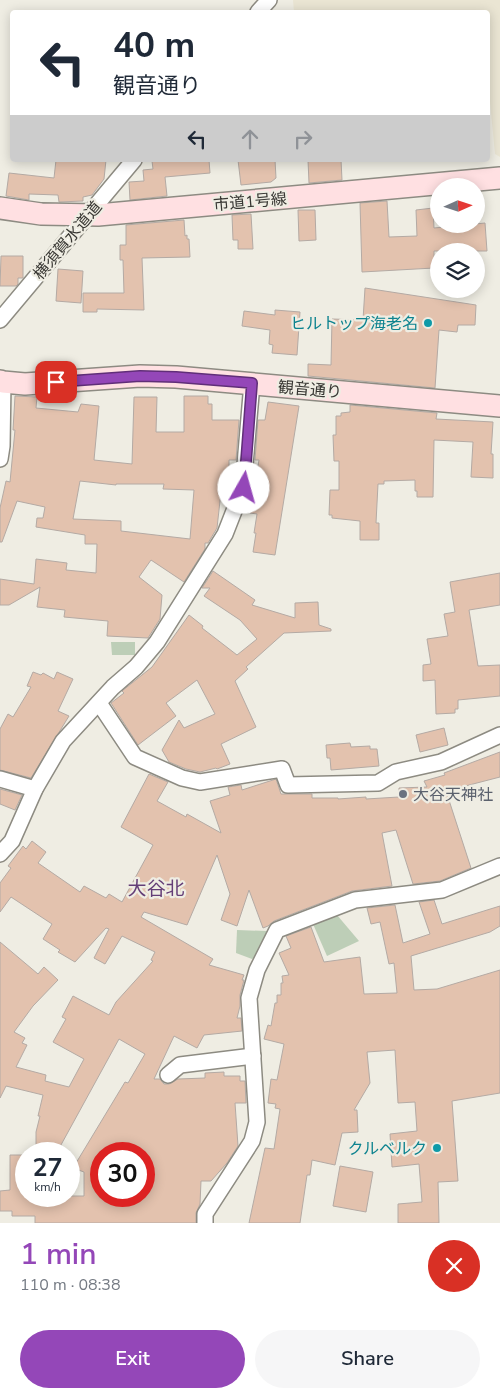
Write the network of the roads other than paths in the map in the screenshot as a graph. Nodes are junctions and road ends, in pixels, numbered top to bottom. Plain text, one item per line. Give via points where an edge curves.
1 (269, 0) edge
2 (260, 10) edge
3 (132, 162) edge
4 (500, 178) edge
5 (0, 208) edge
6 (88, 215) junction
7 (0, 320) edge
8 (1, 382) edge
9 (252, 383) junction
10 (500, 406) edge
11 (0, 459) edge
12 (98, 703) junction
13 (500, 735) edge
14 (0, 778) edge
15 (35, 789) junction
16 (0, 854) edge
17 (500, 866) edge
18 (253, 1056) junction
19 (168, 1075) dead end
20 (205, 1223) edge

1 - 2 street
3 - 6 street, 横須賀水道道
4 - 6 street, 市道1号線
5 - 6 street, 市道1号線 via 41,214
6 - 7 street, 横須賀水道道
8 - 9 street, 観音通り via 25,384 140,376
8 - 11 street
9 - 10 street, 観音通り
9 - 12 street via 244,488 225,534 157,642
12 - 13 street via 135,757 182,778 200,782 282,769 288,785 378,783 396,772 441,762
12 - 15 street via 63,741
14 - 15 street
15 - 16 street via 12,841
17 - 18 street via 442,890 355,900 277,930 257,970 249,998
18 - 19 street via 180,1065
18 - 20 street via 256,1122 252,1141 206,1214

